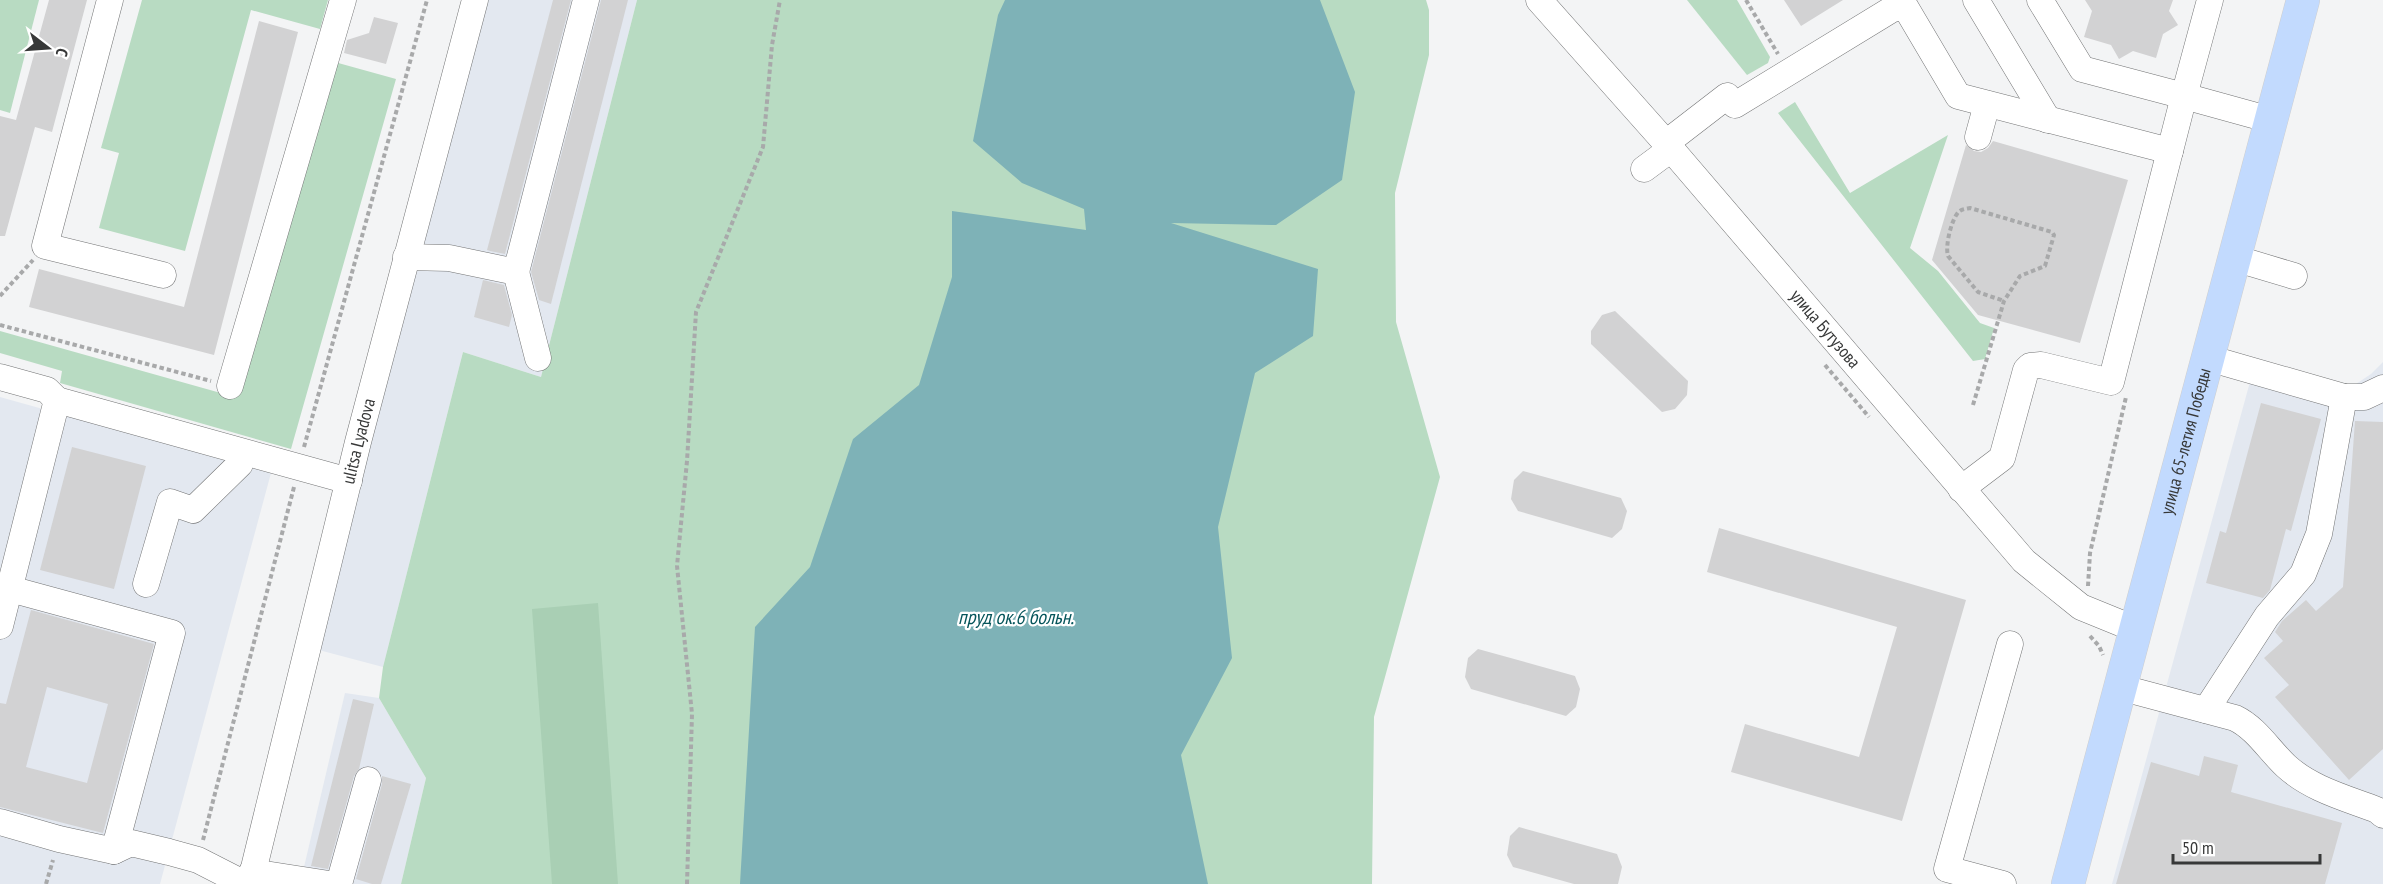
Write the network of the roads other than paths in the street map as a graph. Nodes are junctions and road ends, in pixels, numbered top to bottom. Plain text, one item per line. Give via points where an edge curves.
1 (110, 0) edge
2 (344, 0) edge
3 (470, 0) edge
4 (475, 0) edge
5 (586, 0) edge
6 (1539, 0) edge
7 (1976, 0) edge
8 (2040, 0) edge
9 (2210, 0) edge
10 (2303, 0) edge
11 (2184, 96) junction
12 (1987, 104) junction
13 (2048, 120) junction
14 (2271, 120) junction
15 (1978, 136) dead end
16 (1668, 146) junction
17 (2170, 151) junction
18 (1644, 169) dead end
19 (405, 257) junction
20 (2234, 258) junction
21 (516, 272) junction
22 (163, 275) dead end
23 (2294, 276) dead end
24 (538, 358) dead end
25 (2208, 358) junction
26 (0, 377) edge
27 (230, 386) road end
28 (2383, 388) edge
29 (2344, 397) junction
30 (57, 400) junction
31 (243, 453) junction
32 (349, 481) junction
33 (1961, 489) junction
34 (146, 584) dead end
35 (10, 589) junction
36 (0, 626) edge
37 (2135, 629) junction
38 (2010, 644) dead end
39 (2119, 687) junction
40 (2206, 710) junction
41 (368, 780) dead end
42 (2383, 815) edge
43 (0, 822) edge
44 (114, 851) junction
45 (249, 880) edge
46 (328, 884) edge
47 (339, 884) edge
48 (2003, 884) edge
49 (2068, 884) edge

1 - 22 street via 45,246
2 - 27 street
3 - 4 street
4 - 19 street, ulitsa Lyadova
5 - 21 street
6 - 16 street, улица Бутузова
7 - 13 street
8 - 11 street via 2082,69
9 - 11 street
10 - 14 main road, улица 65-летия Победы
11 - 14 street
11 - 17 street
12 - 13 street
12 - 15 street
12 - 16 street via 1958,96 1906,8 1894,8 1789,72 1731,101
13 - 17 street
14 - 20 main road, улица 65-летия Победы
16 - 18 street
16 - 33 street, улица Бутузова
17 - 33 street via 2111,382 2031,366 2026,370 2002,458
19 - 21 street
19 - 32 street, ulitsa Lyadova
20 - 23 street
20 - 25 main road, улица 65-летия Победы
21 - 24 street
25 - 29 street
25 - 37 main road, улица 65-летия Победы
26 - 30 street via 47,390
28 - 29 street via 2364,397
29 - 40 street via 2319,534 2303,574 2267,616
30 - 31 street
30 - 35 street
31 - 32 street
31 - 34 street via 240,464 193,510 170,502
32 - 45 street, ulitsa Lyadova
33 - 37 street, улица Бутузова via 2024,561 2081,607
35 - 36 street
35 - 44 street via 172,633
37 - 39 main road, улица 65-летия Победы
38 - 48 street via 1947,869
39 - 40 street
39 - 49 main road, улица 65-летия Победы
40 - 42 street via 2246,723 2286,766 2308,783
41 - 47 street
43 - 44 street
44 - 45 street via 131,843 198,860
45 - 46 street

